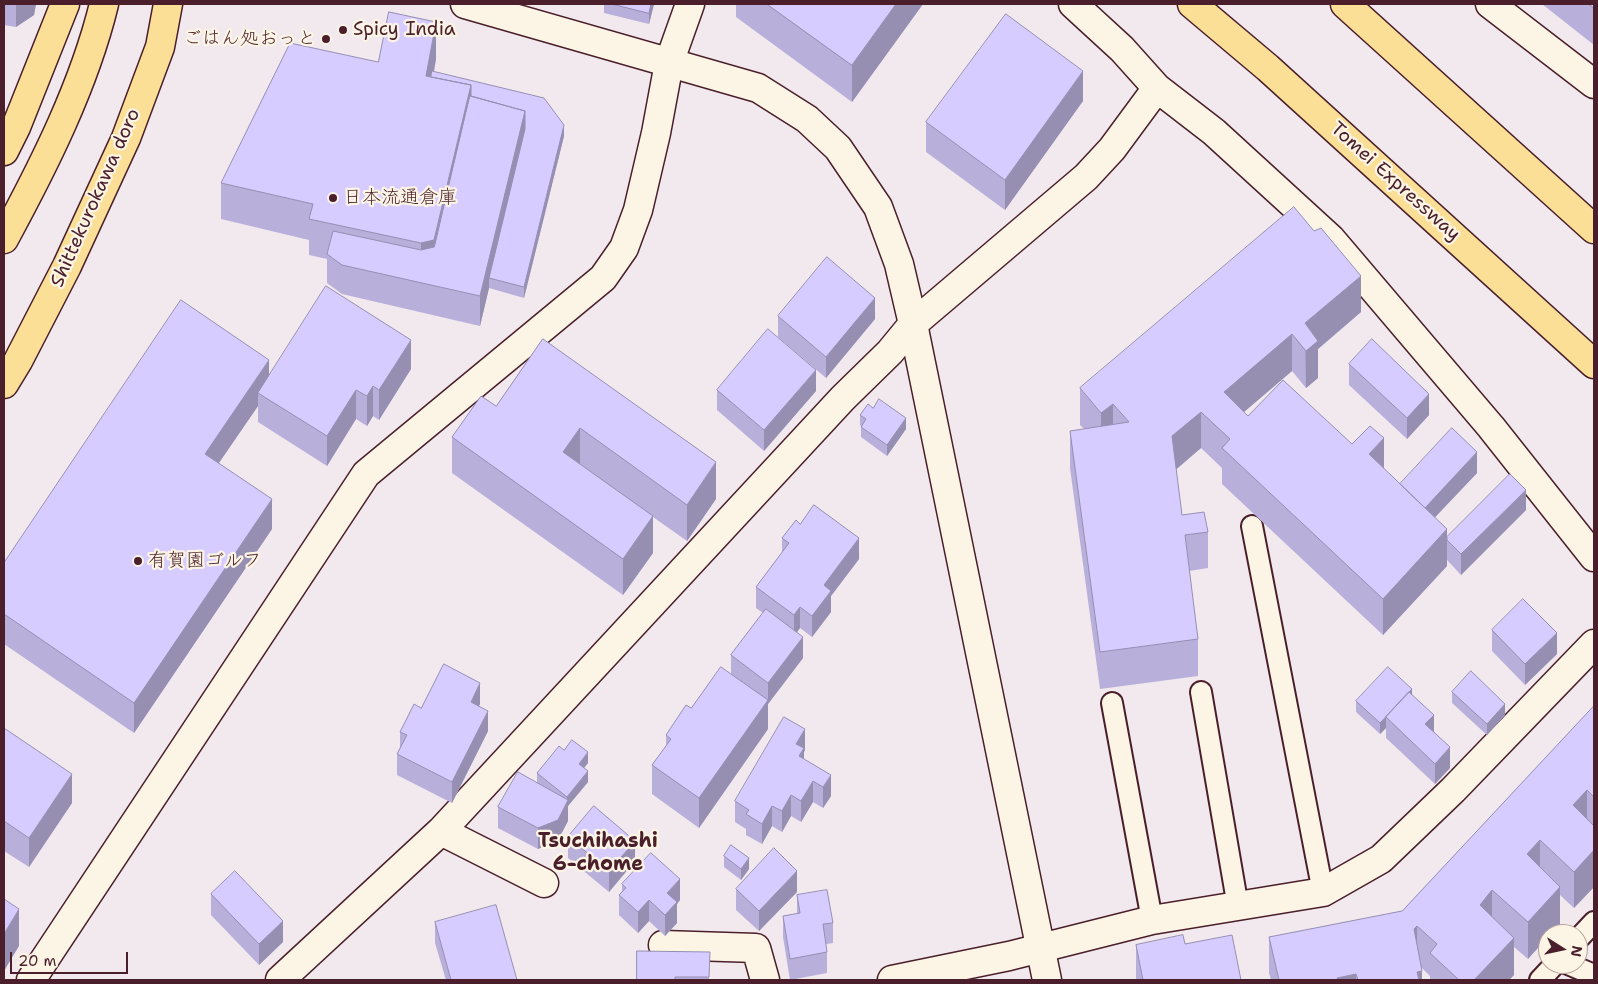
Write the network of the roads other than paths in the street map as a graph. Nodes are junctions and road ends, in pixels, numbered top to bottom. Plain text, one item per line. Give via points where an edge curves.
1 (65, 4) edge
2 (104, 4) edge
3 (168, 4) edge
4 (465, 4) edge
5 (690, 4) edge
6 (1073, 4) edge
7 (1178, 4) edge
8 (1192, 4) edge
9 (1345, 4) edge
10 (1490, 4) edge
11 (669, 63) junction
12 (1268, 68) junction
13 (1594, 84) edge
14 (1157, 88) junction
15 (4, 151) edge
16 (1594, 229) edge
17 (4, 239) edge
18 (913, 324) junction
19 (1594, 364) edge
20 (4, 384) edge
21 (1252, 526) dead end
22 (1594, 557) edge
23 (1594, 644) edge
24 (1201, 692) dead end
25 (1112, 702) dead end
26 (441, 831) junction
27 (544, 883) dead end
28 (1323, 892) junction
29 (1238, 907) junction
30 (1152, 920) junction
31 (663, 945) dead end
32 (1041, 948) junction
33 (31, 980) edge
34 (280, 980) edge
35 (765, 980) edge
36 (892, 980) edge
37 (1048, 980) edge

1 - 15 main road
2 - 17 main road via 64,119
3 - 20 main road, Shittekurokawa doro via 160,46 126,138 67,266
4 - 11 street
5 - 11 street
6 - 14 street via 1122,49
7 - 12 main road
8 - 12 main road, Tomei Expressway
9 - 16 main road
10 - 13 street
11 - 18 street via 758,88 807,118 838,148 878,207 899,264
11 - 33 street via 638,210 624,248 603,278 366,474
12 - 19 main road, Tomei Expressway
14 - 18 street via 1086,178
14 - 22 street via 1214,132 1331,239 1491,426
18 - 26 street
18 - 32 street
21 - 28 lane
23 - 28 street via 1460,783 1381,859
24 - 29 lane
25 - 30 lane
26 - 27 street
26 - 34 street
28 - 29 street
29 - 30 street
30 - 32 street
31 - 35 street via 756,948
32 - 36 street
32 - 37 street

